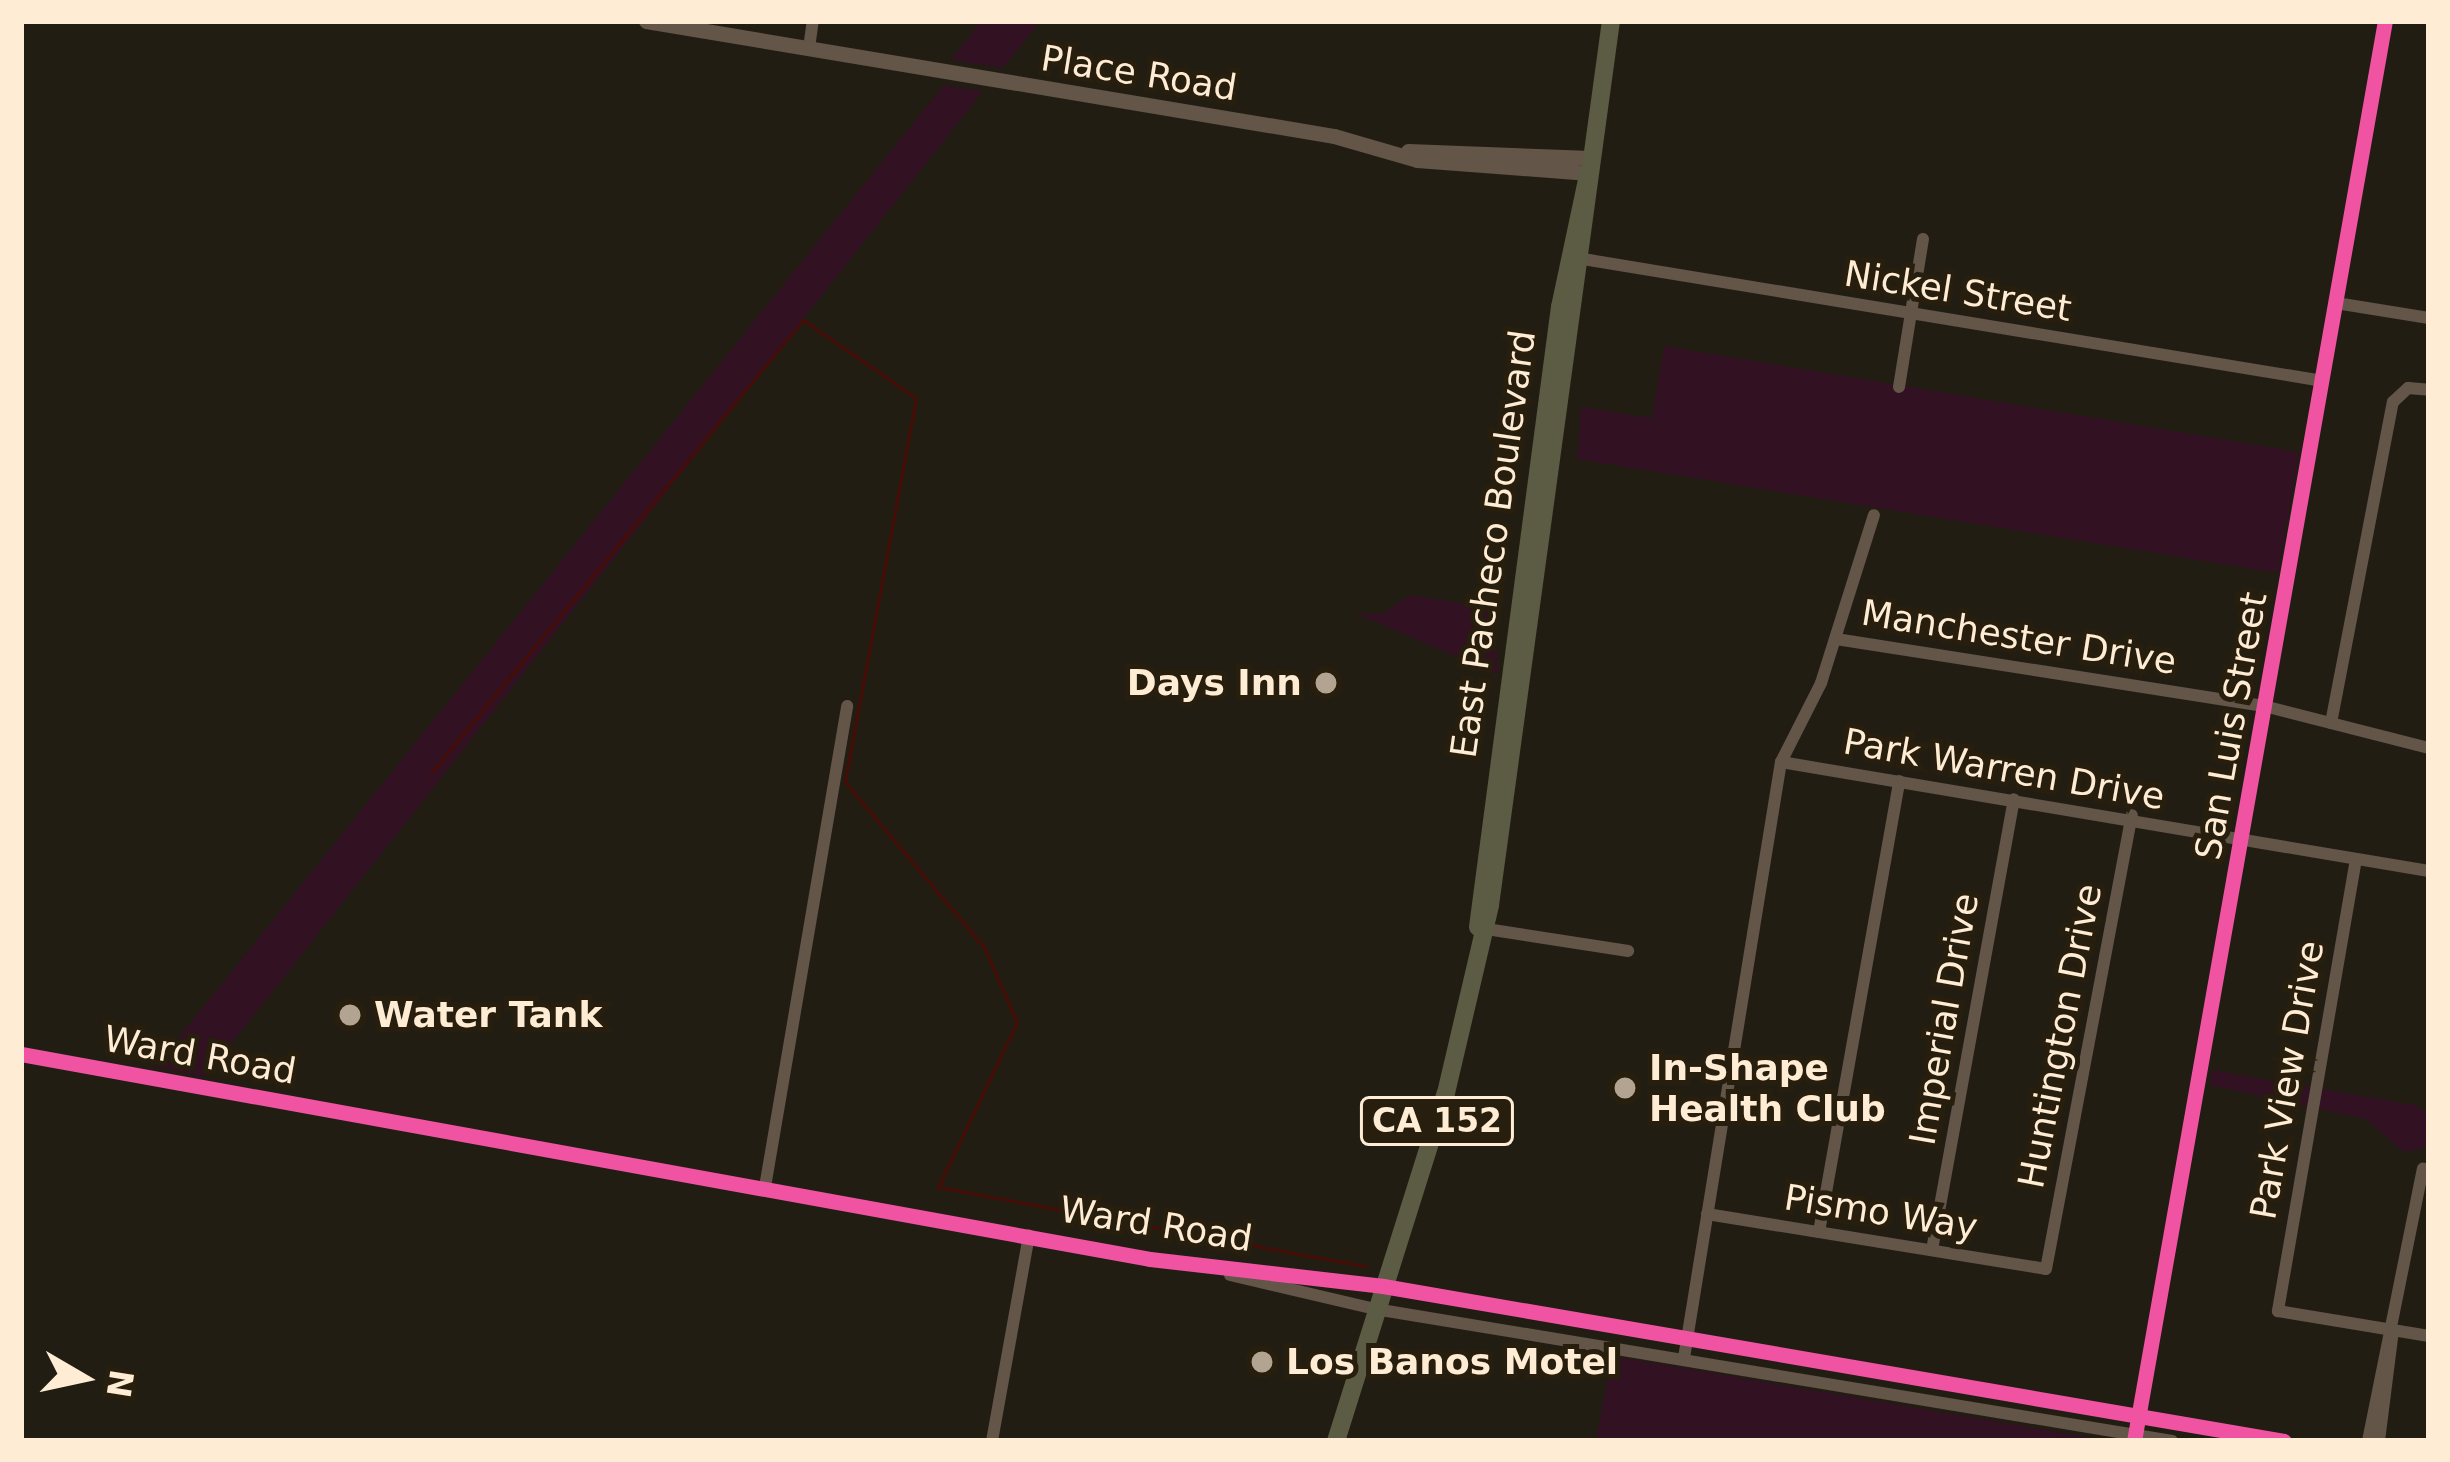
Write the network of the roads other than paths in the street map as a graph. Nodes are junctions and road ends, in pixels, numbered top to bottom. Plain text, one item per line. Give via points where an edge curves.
1 (646, 21) edge
2 (813, 21) edge
3 (1611, 21) edge
4 (2385, 21) edge
5 (808, 48) junction
6 (1590, 165) junction
7 (1923, 239) dead end
8 (1583, 259) junction
9 (2336, 303) junction
10 (1911, 313) junction
11 (2429, 318) edge
12 (2323, 381) junction
13 (1899, 387) dead end
14 (2429, 390) edge
15 (1874, 515) dead end
16 (1836, 639) junction
17 (847, 706) dead end
18 (2264, 706) junction
19 (2331, 723) junction
20 (2429, 748) edge
21 (1781, 762) junction
22 (1899, 781) junction
23 (2014, 799) junction
24 (2132, 815) junction
25 (2241, 841) junction
26 (2356, 859) junction
27 (2429, 871) edge
28 (1478, 927) junction
29 (1628, 951) dead end
30 (21, 1054) edge
31 (2423, 1169) dead end
32 (765, 1187) junction
33 (1707, 1214) junction
34 (1819, 1232) junction
35 (1029, 1235) junction
36 (1933, 1250) junction
37 (1194, 1266) junction
38 (2046, 1269) joint
39 (1383, 1286) junction
40 (1375, 1310) junction
41 (2392, 1330) junction
42 (2429, 1336) edge
43 (1688, 1337) junction
44 (1684, 1358) junction
45 (2138, 1416) junction
46 (2134, 1438) edge
47 (992, 1441) edge
48 (1336, 1441) edge
49 (2172, 1441) edge
50 (2284, 1441) edge
51 (2368, 1441) edge
52 (2379, 1441) edge

1 - 5 street, Place Road
2 - 5 street
3 - 6 highway, East Pacheco Boulevard / CA 152
4 - 9 street, San Luis Street
5 - 6 street, Place Road via 1505,172
6 - 8 highway, East Pacheco Boulevard / CA 152
6 - 28 highway, East Pacheco Boulevard / CA 152 via 1560,307
7 - 10 street
8 - 10 street, Nickel Street
8 - 28 highway, East Pacheco Boulevard / CA 152
9 - 11 street
9 - 12 street, San Luis Street
10 - 12 street, Nickel Street
10 - 13 street
12 - 18 street, San Luis Street
14 - 19 street via 2400,390 2393,402
15 - 16 street
16 - 18 street, Manchester Drive
16 - 21 street
17 - 32 street
18 - 19 street, Manchester Drive
18 - 25 street, San Luis Street
19 - 20 street, Manchester Drive
21 - 22 street, Park Warren Drive
21 - 33 street
22 - 23 street, Park Warren Drive
22 - 34 street
23 - 24 street, Park Warren Drive
23 - 36 street, Imperial Drive
24 - 25 street, Park Warren Drive
24 - 38 street, Huntington Drive
25 - 26 street, Park Warren Drive
25 - 45 street, San Luis Street
26 - 27 street, Park Warren Drive
26 - 41 street, Park View Drive via 2278,1311
28 - 29 street
28 - 39 highway, East Pacheco Boulevard / CA 152 via 1446,1093
30 - 32 street, Ward Road
31 - 41 street
32 - 35 street, Ward Road
33 - 34 street, Pismo Way
33 - 43 street
34 - 36 street, Pismo Way
35 - 37 street, Ward Road
35 - 47 street
36 - 38 street, Pismo Way
37 - 39 street, Ward Road
37 - 40 street, Ward Road
39 - 40 highway, East Pacheco Boulevard / CA 152
39 - 43 street, Ward Road
40 - 44 street, Ward Road
40 - 48 highway, East Pacheco Boulevard / CA 152
41 - 42 street
41 - 51 street
41 - 52 street
43 - 44 street
43 - 45 street, Ward Road
44 - 46 street, Ward Road
45 - 46 street, San Luis Street
45 - 50 street, Ward Road
46 - 49 street, Ward Road

